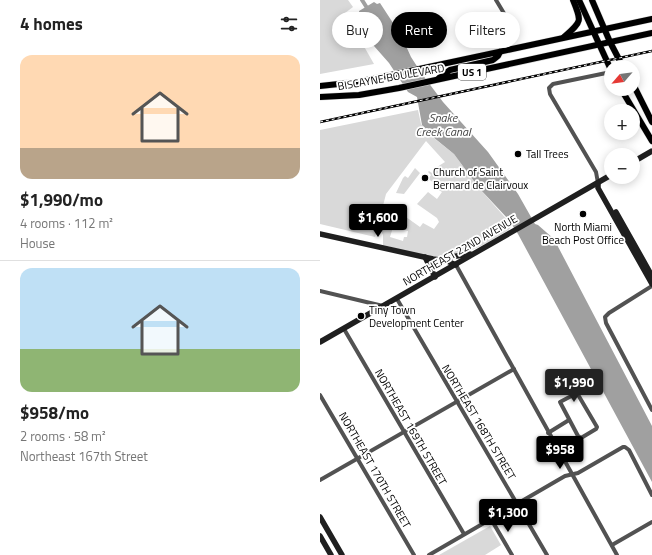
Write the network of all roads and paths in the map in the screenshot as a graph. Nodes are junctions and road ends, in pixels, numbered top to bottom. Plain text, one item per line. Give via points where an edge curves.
1 (496, 0) edge
2 (573, 0) edge
3 (578, 0) edge
4 (592, 0) edge
5 (503, 12) edge
6 (652, 19) edge
7 (604, 29) junction
8 (592, 32) junction
9 (652, 33) edge
10 (563, 38) junction
11 (610, 42) junction
12 (598, 45) junction
13 (500, 52) junction
14 (606, 60) edge
15 (619, 60) edge
16 (604, 73) edge
17 (433, 80) junction
18 (320, 86) edge
19 (625, 96) edge
20 (639, 96) edge
21 (320, 98) edge
22 (652, 122) edge
23 (652, 141) edge
24 (652, 151) edge
25 (640, 158) edge
26 (604, 179) edge
27 (598, 183) junction
28 (320, 234) edge
29 (484, 249) junction
30 (425, 257) junction
31 (433, 259) junction
32 (456, 265) junction
33 (652, 276) edge
34 (435, 277) junction
35 (652, 285) edge
36 (320, 291) edge
37 (397, 299) junction
38 (383, 306) junction
39 (344, 329) junction
40 (320, 342) edge
41 (514, 369) junction
42 (320, 395) edge
43 (456, 402) junction
44 (652, 410) edge
45 (569, 420) junction
46 (404, 432) junction
47 (548, 432) junction
48 (358, 459) junction
49 (572, 475) junction
50 (320, 480) edge
51 (652, 495) edge
52 (517, 504) junction
53 (320, 517) edge
54 (491, 519) junction
55 (652, 522) edge
56 (464, 534) junction
57 (320, 536) edge
58 (612, 545) junction
59 (331, 555) edge
60 (342, 555) edge
61 (414, 555) edge
62 (429, 555) edge
63 (512, 555) edge
64 (547, 555) edge
65 (617, 555) edge

1 - 5 street
2 - 10 main road via 579,20 576,28
3 - 8 main road
4 - 7 main road
6 - 7 main road, BISCAYNE BOULEVARD / US 1
7 - 8 main road, BISCAYNE BOULEVARD / US 1
7 - 11 main road
8 - 10 main road, BISCAYNE BOULEVARD / US 1
8 - 12 main road
9 - 11 main road, BISCAYNE BOULEVARD / US 1
10 - 13 main road, BISCAYNE BOULEVARD / US 1
11 - 12 main road, BISCAYNE BOULEVARD / US 1
11 - 15 main road
12 - 14 main road
12 - 17 main road, BISCAYNE BOULEVARD / US 1
13 - 17 main road via 493,60 450,70
13 - 18 main road, BISCAYNE BOULEVARD / US 1 via 357,82
16 - 27 street via 553,84 549,88 550,94 596,172
17 - 21 main road, BISCAYNE BOULEVARD / US 1 via 358,95
19 - 23 main road
20 - 22 main road
24 - 25 street
26 - 27 street, NORTHEAST 22ND AVENUE
27 - 29 street, NORTHEAST 22ND AVENUE
27 - 33 street
27 - 35 street
28 - 30 street
29 - 31 street via 467,256
29 - 32 street, NORTHEAST 22ND AVENUE
30 - 31 street
30 - 34 street
31 - 32 street
32 - 34 street, NORTHEAST 22ND AVENUE
32 - 41 street
34 - 37 street, NORTHEAST 22ND AVENUE
35 - 44 street via 605,317
36 - 38 street
37 - 38 street, NORTHEAST 22ND AVENUE
37 - 43 street, NORTHEAST 168TH STREET
38 - 39 street, NORTHEAST 22ND AVENUE
39 - 40 street, NORTHEAST 22ND AVENUE
39 - 46 street, NORTHEAST 169TH STREET
41 - 43 street
41 - 47 street
42 - 48 street, NORTHEAST 170TH STREET
43 - 46 street
43 - 52 street, NORTHEAST 168TH STREET
45 - 45 street via 560,402 577,393 597,428 580,438
45 - 47 street
46 - 48 street
46 - 56 street, NORTHEAST 169TH STREET
47 - 49 street
48 - 50 street
48 - 61 street, NORTHEAST 170TH STREET
49 - 51 street via 625,447 629,450
49 - 52 street via 565,476
49 - 58 street
52 - 54 street
52 - 64 street, NORTHEAST 168TH STREET
53 - 60 street
54 - 56 street
54 - 63 street
55 - 58 street
56 - 62 street
57 - 59 street
58 - 65 street

